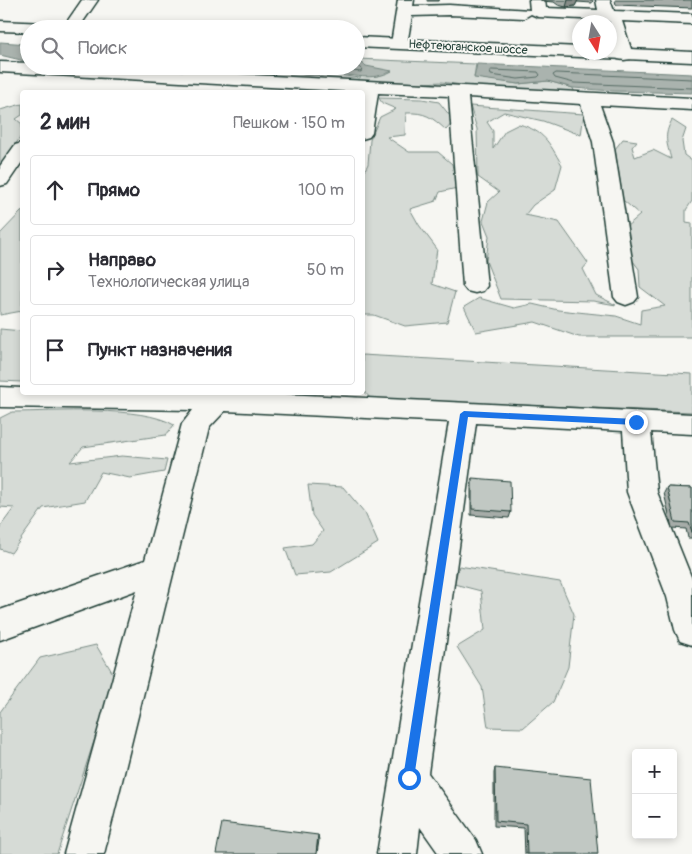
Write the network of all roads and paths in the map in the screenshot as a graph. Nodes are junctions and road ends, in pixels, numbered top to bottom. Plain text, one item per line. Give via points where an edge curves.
1 (90, 0) edge
2 (448, 0) edge
3 (452, 0) edge
4 (537, 0) edge
5 (405, 6) edge
6 (524, 7) edge
7 (605, 8) edge
8 (431, 11) junction
9 (692, 19) edge
10 (76, 20) edge
11 (0, 26) edge
12 (20, 27) edge
13 (365, 42) edge
14 (399, 44) junction
15 (572, 52) edge
16 (617, 54) edge
17 (624, 54) junction
18 (692, 57) edge
19 (0, 67) edge
20 (20, 70) edge
21 (54, 75) edge
22 (183, 85) edge
23 (370, 86) junction
24 (458, 91) junction
25 (588, 100) junction
26 (686, 104) edge
27 (365, 115) edge
28 (692, 123) edge
29 (20, 152) edge
30 (0, 180) edge
31 (475, 286) dead end
32 (626, 297) dead end
33 (0, 397) edge
34 (219, 401) junction
35 (464, 414) junction
36 (636, 422) junction
37 (692, 424) edge
38 (158, 569) junction
39 (0, 626) edge
40 (692, 630) edge
41 (409, 778) junction
42 (84, 854) edge
43 (397, 854) edge
44 (462, 854) edge

1 - 10 street
2 - 8 street
3 - 6 street via 523,3
4 - 7 street via 538,12
5 - 8 street
5 - 14 street
6 - 8 street
7 - 9 street
7 - 17 street via 614,21
11 - 12 street
13 - 14 street, Нефтеюганское шоссе
14 - 15 street, Нефтеюганское шоссе
16 - 17 street, Нефтеюганское шоссе
17 - 18 street, Нефтеюганское шоссе
19 - 20 street
21 - 22 street
22 - 23 street
23 - 24 street
23 - 27 street
24 - 25 street
24 - 31 street
25 - 26 street
25 - 32 street via 603,142
26 - 28 street
29 - 30 street
33 - 34 street
34 - 35 street
34 - 38 street via 196,424
35 - 36 street
35 - 41 street
36 - 37 street
36 - 40 street via 642,492 683,597
38 - 39 street
38 - 42 street
41 - 43 street
41 - 44 street

